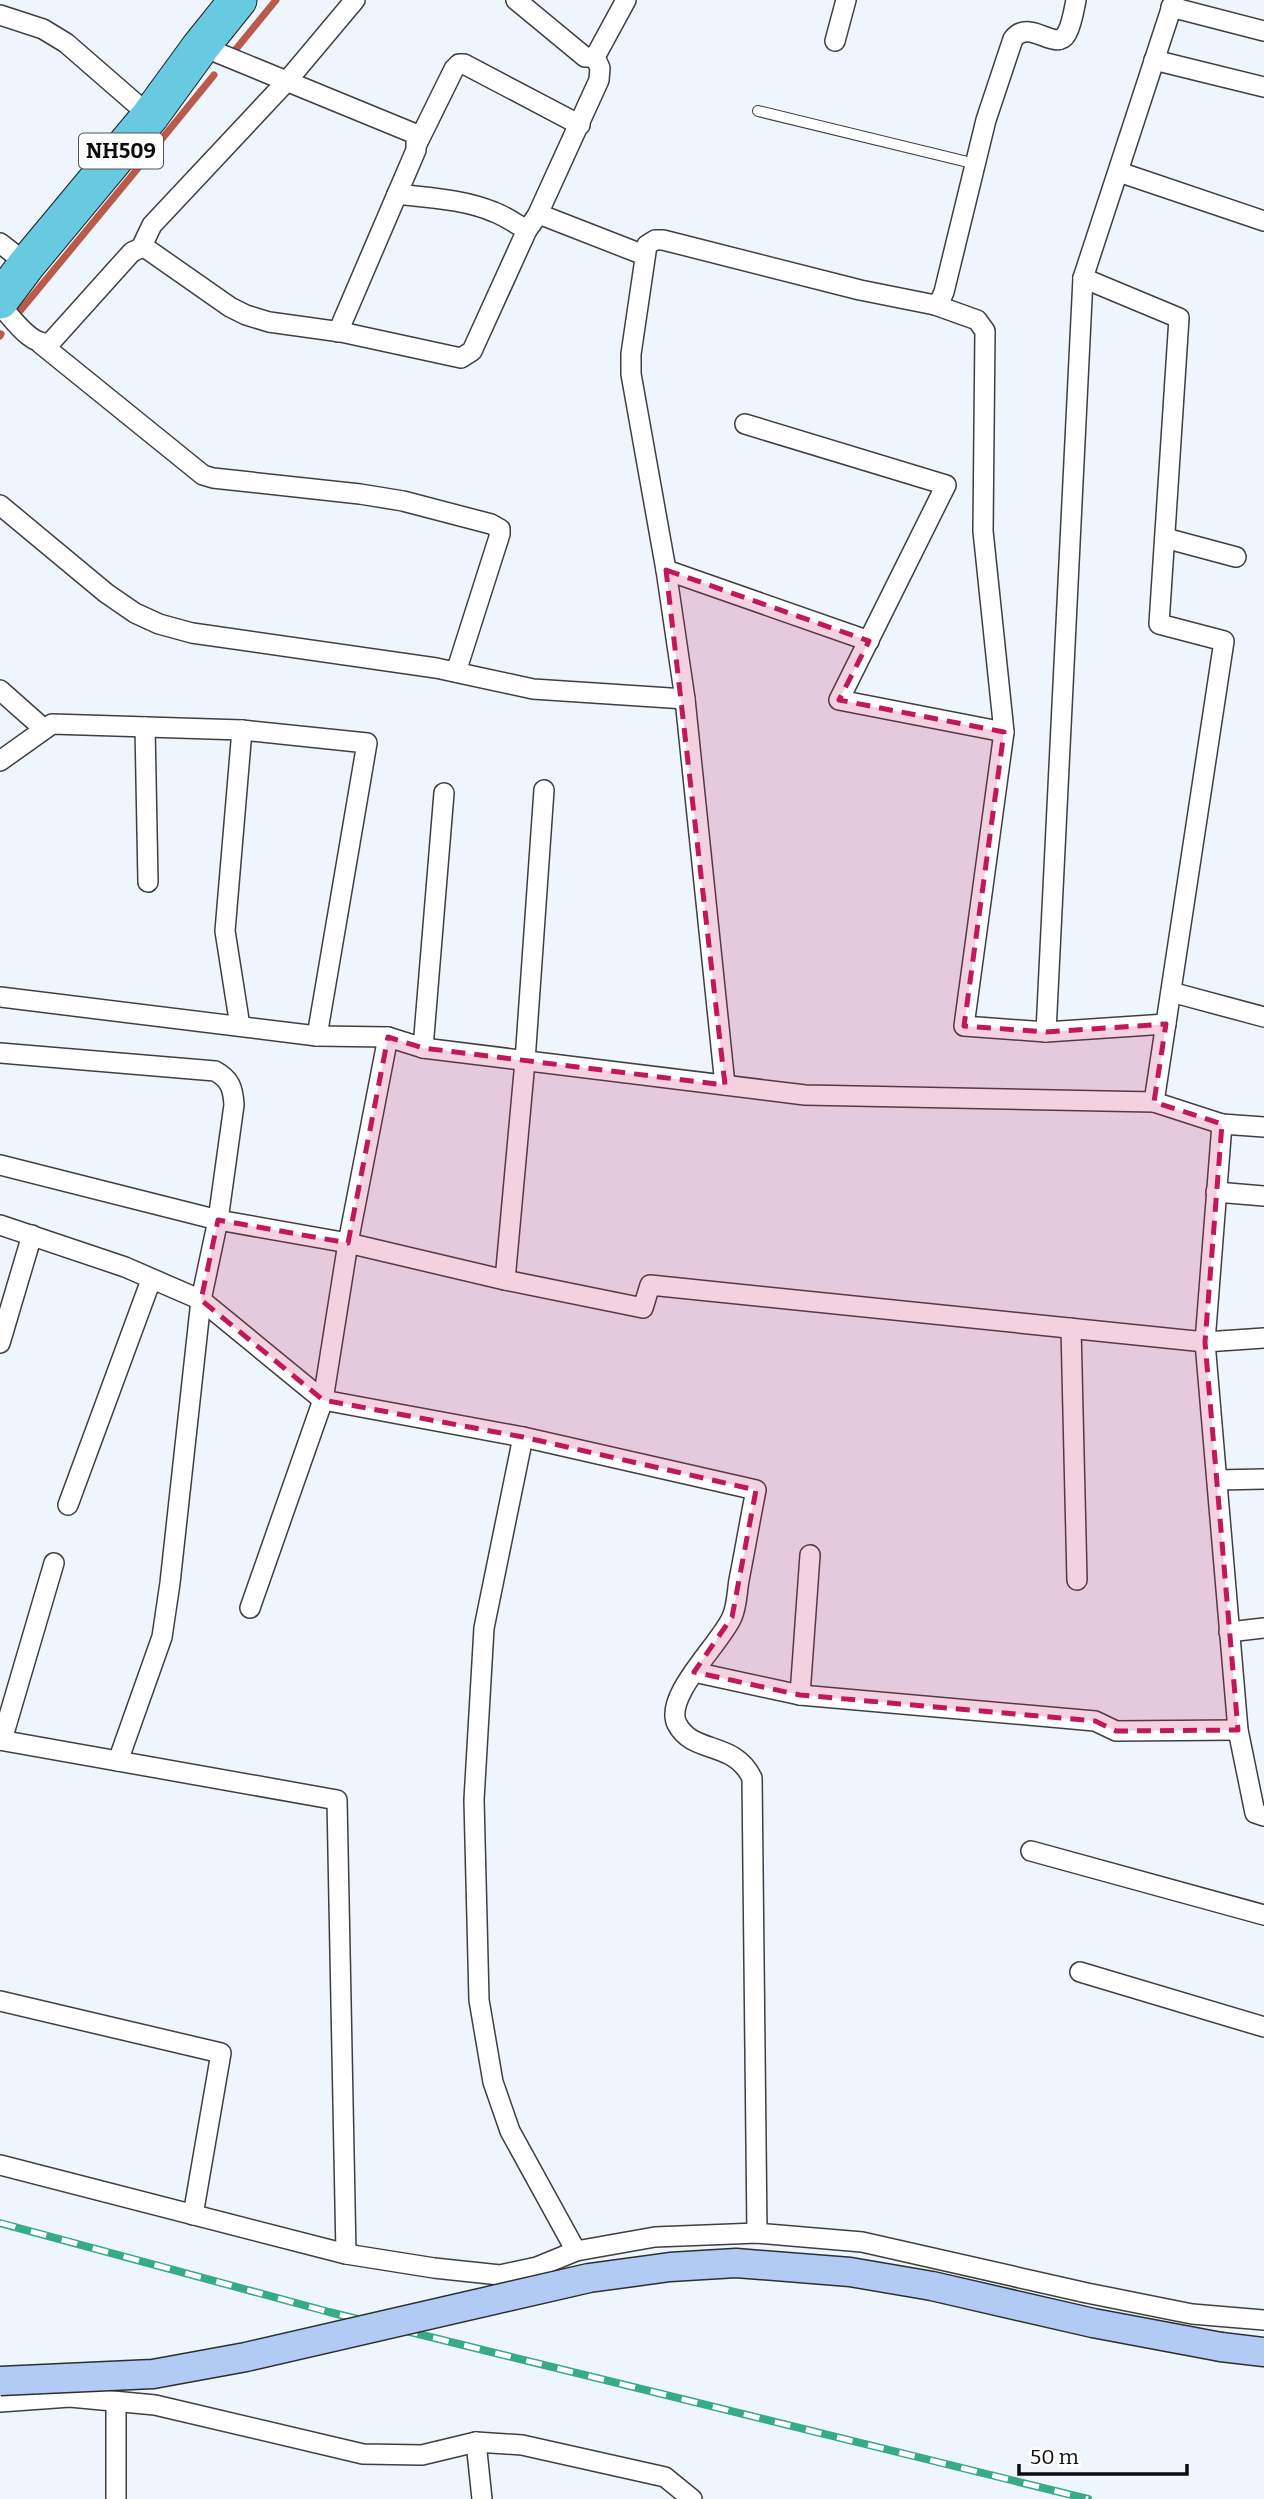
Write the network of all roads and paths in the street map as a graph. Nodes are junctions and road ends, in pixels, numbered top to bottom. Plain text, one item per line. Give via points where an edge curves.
1 (238, 0) edge
2 (355, 0) edge
3 (516, 0) edge
4 (626, 0) edge
5 (846, 0) edge
6 (1076, 0) edge
7 (1173, 4) edge
8 (0, 15) edge
9 (1264, 31) edge
10 (835, 41) dead end
11 (201, 46) junction
12 (595, 57) junction
13 (1154, 60) junction
14 (287, 81) junction
15 (1264, 87) edge
16 (758, 111) dead end
17 (150, 116) junction
18 (580, 125) junction
19 (417, 144) junction
20 (976, 164) junction
21 (1119, 172) junction
22 (397, 194) junction
23 (1264, 220) edge
24 (532, 223) junction
25 (141, 247) junction
26 (13, 253) edge
27 (644, 255) junction
28 (1083, 278) junction
29 (0, 303) edge
30 (935, 305) junction
31 (338, 332) junction
32 (41, 344) junction
33 (745, 424) dead end
34 (0, 505) edge
35 (1165, 538) junction
36 (1236, 558) dead end
37 (666, 570) junction
38 (869, 641) junction
39 (456, 672) junction
40 (0, 690) edge
41 (685, 699) junction
42 (145, 727) junction
43 (44, 729) junction
44 (242, 730) junction
45 (1004, 732) junction
46 (0, 760) edge
47 (544, 790) dead end
48 (444, 793) dead end
49 (148, 882) dead end
50 (1171, 992) junction
51 (0, 997) edge
52 (1264, 1017) edge
53 (1166, 1024) junction
54 (240, 1026) junction
55 (1046, 1032) junction
56 (317, 1036) junction
57 (388, 1037) junction
58 (423, 1048) junction
59 (0, 1053) edge
60 (525, 1061) junction
61 (725, 1085) junction
62 (1154, 1102) junction
63 (1222, 1124) junction
64 (1264, 1127) edge
65 (0, 1165) edge
66 (1216, 1192) junction
67 (1264, 1196) edge
68 (218, 1220) junction
69 (0, 1225) edge
70 (32, 1235) junction
71 (348, 1243) junction
72 (151, 1280) junction
73 (505, 1280) junction
74 (201, 1300) junction
75 (1071, 1328) junction
76 (1264, 1338) edge
77 (1205, 1342) junction
78 (0, 1343) edge
79 (323, 1400) junction
80 (523, 1437) junction
81 (1264, 1479) edge
82 (1217, 1480) junction
83 (68, 1505) dead end
84 (810, 1555) dead end
85 (54, 1563) dead end
86 (1077, 1580) dead end
87 (250, 1608) dead end
88 (1264, 1628) edge
89 (1230, 1632) junction
90 (694, 1672) junction
91 (800, 1695) junction
92 (1238, 1730) junction
93 (1, 1740) edge
94 (118, 1761) junction
95 (1264, 1816) edge
96 (1031, 1851) dead end
97 (1264, 1915) edge
98 (1080, 1972) dead end
99 (0, 2001) edge
100 (1264, 2027) edge
101 (0, 2165) edge
102 (193, 2215) junction
103 (757, 2233) junction
104 (576, 2251) junction
105 (346, 2254) junction
106 (1264, 2320) edge
107 (1264, 2352) edge
108 (0, 2381) edge
109 (0, 2402) edge
110 (116, 2402) junction
111 (476, 2442) junction
112 (116, 2499) edge
113 (482, 2499) edge
114 (692, 2499) edge

1 - 11 highway, NH509
2 - 14 street
3 - 12 street via 585,57
4 - 12 street
5 - 10 street
6 - 20 street via 1067,34 1061,39 1025,31 1013,39
7 - 9 street
7 - 13 street
8 - 17 street via 43,29 66,43
11 - 14 street
11 - 17 highway, NH509
12 - 18 street via 600,80
13 - 15 street
13 - 21 street
14 - 19 street via 413,133
14 - 25 street via 152,225
16 - 20 lane
17 - 26 highway, NH509
18 - 19 street via 458,64
18 - 24 street
19 - 22 street
20 - 30 street via 944,292
21 - 23 street
21 - 28 street
22 - 24 street via 456,201
22 - 31 street
24 - 27 street via 544,216
24 - 31 street via 467,355 454,358
25 - 31 street via 246,315
25 - 32 street via 51,342
26 - 29 highway, NH509
27 - 30 street via 647,245 663,240
27 - 37 street via 631,374
28 - 35 street via 1178,318
28 - 55 street
29 - 32 street
30 - 45 street via 977,320 985,331 983,531
32 - 39 street via 203,475 403,501 500,528
33 - 38 street via 946,485
34 - 39 street via 106,593 159,624 192,633
35 - 36 street
35 - 50 street via 1159,624 1224,641
37 - 38 street
37 - 41 street
38 - 45 street via 839,701
39 - 41 street via 533,689
40 - 43 street
41 - 61 street
42 - 43 street via 52,724
42 - 44 street
42 - 49 street
43 - 46 street
44 - 54 street via 225,931
44 - 56 street via 368,743
45 - 55 street via 964,1026
47 - 60 street
48 - 58 street
50 - 52 street
50 - 53 street
51 - 54 street
53 - 55 street
53 - 62 street
54 - 56 street
56 - 57 street
57 - 58 street
57 - 71 street
58 - 60 street
59 - 68 street via 215,1072 227,1078 234,1105
60 - 61 street
60 - 73 street
61 - 62 street via 805,1095
62 - 63 street
63 - 64 street
63 - 66 street
65 - 68 street
66 - 67 street
66 - 77 street
68 - 71 street
68 - 74 street
69 - 70 street
70 - 72 street
70 - 78 street
71 - 73 street
71 - 79 street
72 - 74 street
72 - 83 street
73 - 75 street via 643,1308 650,1285
74 - 79 street
74 - 94 street via 162,1637
75 - 77 street
75 - 86 street
76 - 77 street
77 - 82 street
79 - 80 street
79 - 87 street
80 - 90 street via 756,1490 732,1618
80 - 104 street via 484,1628 474,1800 478,2000 493,2082 510,2131
81 - 82 street
82 - 89 street
84 - 91 street
85 - 93 street
88 - 89 street
89 - 92 street
90 - 91 street
90 - 103 street via 676,1705 676,1721 688,1738 734,1755 752,1778
91 - 92 street via 1095,1721 1116,1731
92 - 95 street via 1255,1813
93 - 94 street
94 - 105 street via 337,1800
96 - 97 street
98 - 100 street
99 - 102 street via 221,2053
101 - 102 street
102 - 105 street
103 - 104 street via 655,2237
103 - 106 street via 862,2242 1192,2314
104 - 105 street via 537,2267 500,2275
107 - 108 main road, bridge via 1093,2323 850,2272 736,2263 589,2278 153,2374
109 - 110 street via 70,2398
110 - 111 street via 155,2405 363,2454 422,2455
110 - 112 street
111 - 113 street
111 - 114 street via 522,2445 665,2477

